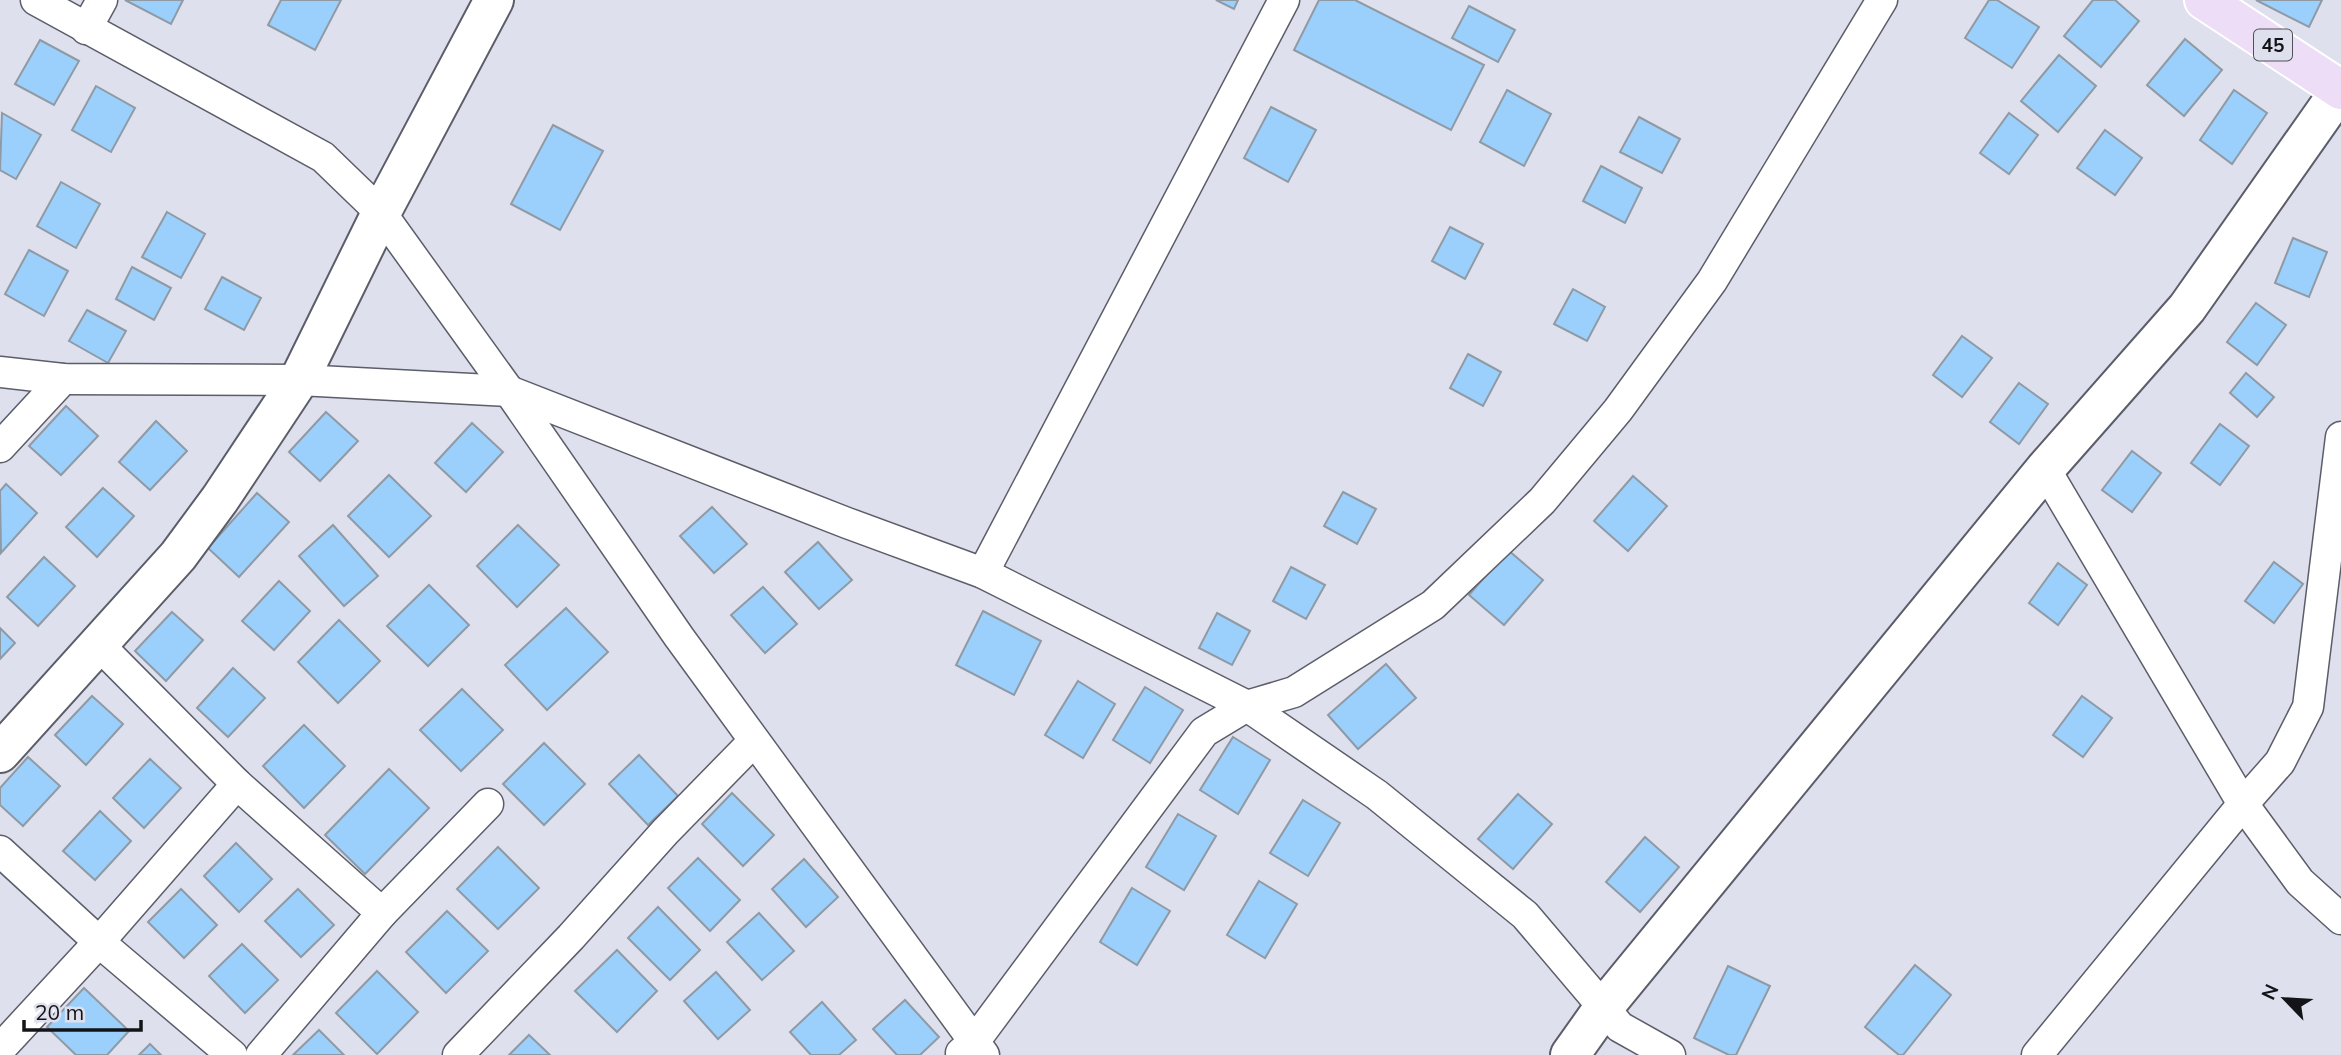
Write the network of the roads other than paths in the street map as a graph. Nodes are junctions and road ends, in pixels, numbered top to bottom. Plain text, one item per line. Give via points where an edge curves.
1 (36, 0) edge
2 (102, 0) edge
3 (494, 0) edge
4 (1284, 0) edge
5 (1882, 0) edge
6 (2204, 0) edge
7 (86, 29) junction
8 (2341, 91) edge
9 (381, 213) junction
10 (0, 372) edge
11 (63, 379) junction
12 (299, 380) junction
13 (509, 391) junction
14 (2341, 437) edge
15 (0, 447) edge
16 (2045, 469) junction
17 (983, 573) junction
18 (99, 645) junction
19 (1247, 706) junction
20 (754, 741) junction
21 (0, 753) edge
22 (237, 784) junction
23 (488, 804) dead end
24 (2243, 804) junction
25 (0, 851) edge
26 (382, 913) junction
27 (2341, 919) edge
28 (99, 942) junction
29 (1604, 1007) junction
30 (0, 1049) edge
31 (972, 1051) edge
32 (232, 1055) edge
33 (261, 1055) edge
34 (458, 1055) edge
35 (1570, 1055) edge
36 (1670, 1055) edge
37 (2036, 1055) edge

1 - 7 street
2 - 7 street
3 - 9 street
4 - 17 street
5 - 19 street via 1712,281 1618,410 1542,501 1433,605 1294,692
6 - 8 main road, 45
7 - 9 street via 323,156
8 - 16 street via 2187,308
9 - 12 street
9 - 13 street
10 - 11 street
11 - 12 street
11 - 15 street
12 - 13 street
12 - 18 street via 178,556
13 - 17 street
13 - 20 street
14 - 24 street via 2308,707 2280,762
16 - 24 street
16 - 29 street
17 - 19 street
18 - 21 street
18 - 22 street
19 - 29 street via 1377,796 1525,915
19 - 31 street via 1203,732
20 - 31 street
20 - 34 street
22 - 26 street
22 - 28 street
23 - 26 street
24 - 27 street via 2300,882
24 - 37 street
25 - 28 street
26 - 33 street
28 - 30 street
28 - 32 street
29 - 35 street
29 - 36 street via 1620,1027

